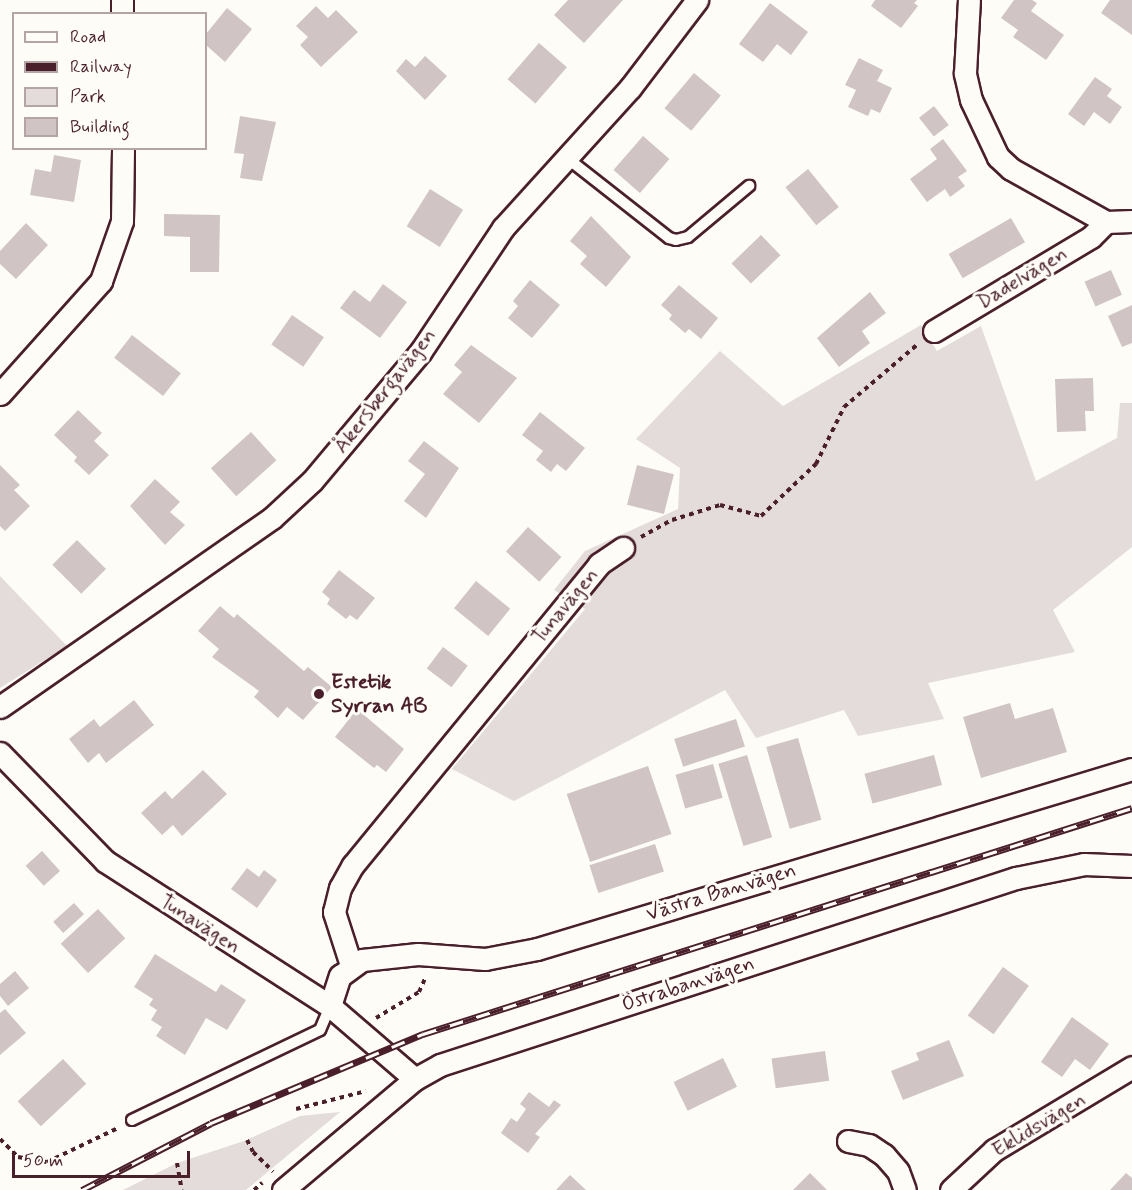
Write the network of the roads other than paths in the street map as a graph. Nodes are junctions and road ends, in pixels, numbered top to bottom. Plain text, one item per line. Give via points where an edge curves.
1 (697, 0) edge
2 (969, 0) edge
3 (123, 150) edge
4 (567, 158) junction
5 (749, 186) dead end
6 (1132, 221) edge
7 (1106, 222) junction
8 (934, 331) road end
9 (0, 394) edge
10 (623, 548) road end
11 (0, 707) edge
12 (0, 753) edge
13 (1132, 769) edge
14 (1132, 866) edge
15 (351, 965) junction
16 (330, 1006) junction
17 (1132, 1067) edge
18 (415, 1079) junction
19 (132, 1120) road end
20 (848, 1141) dead end
21 (284, 1181) edge
22 (905, 1190) edge
23 (951, 1190) edge

1 - 4 street, Åkersbergavägen via 630,88
2 - 7 street via 965,74 971,100 998,158
3 - 9 street via 122,221 100,282
4 - 5 lane via 676,240 688,237
4 - 11 street, Åkersbergavägen via 487,248 421,351 312,481 272,518
6 - 7 street
7 - 8 street, Dadelvägen via 1091,237
10 - 15 street, Tunavägen via 599,564 353,865 340,888 334,912
12 - 16 street, Tunavägen via 105,861
13 - 15 street, Västra Banvägen via 537,949 484,959 386,955
14 - 18 street, Östrabanvägen via 1084,864 1016,878 501,1044
15 - 16 street via 340,976
16 - 18 street, Tunavägen
16 - 19 lane via 320,1030
17 - 23 street, Eklidsvägen via 994,1150
18 - 21 street, Östrabanvägen
20 - 22 street via 869,1145 884,1155 898,1171

